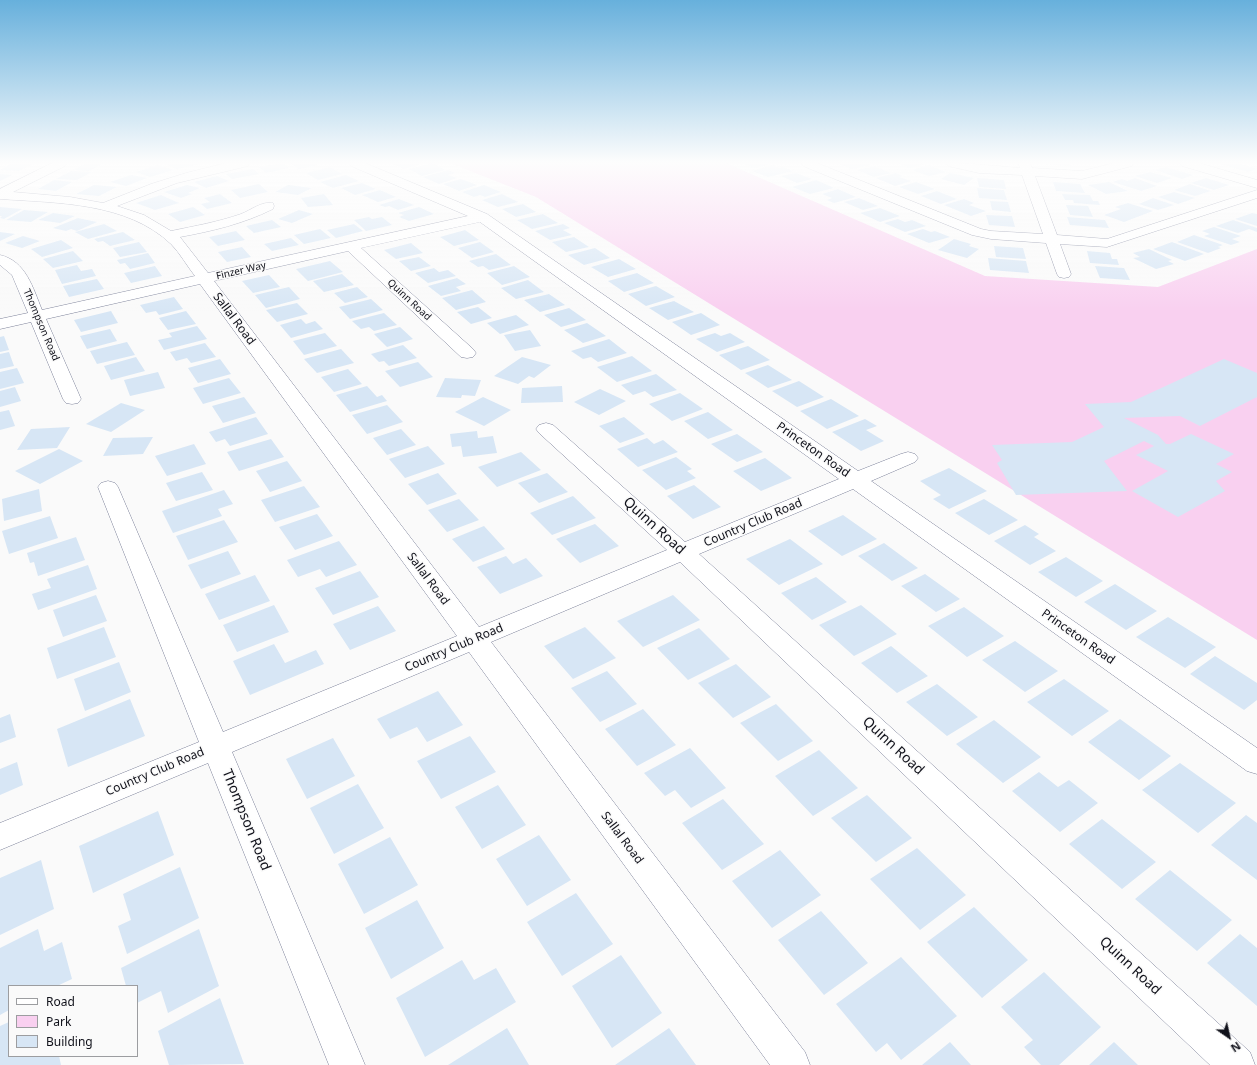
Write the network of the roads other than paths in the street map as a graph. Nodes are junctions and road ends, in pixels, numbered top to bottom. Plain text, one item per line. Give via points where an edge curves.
1 (122, 213) edge
2 (255, 213) edge
3 (472, 213) edge
4 (929, 213) edge
5 (1041, 213) edge
6 (1201, 213) edge
7 (482, 217) junction
8 (171, 235) junction
9 (1050, 239) junction
10 (352, 246) junction
11 (0, 259) edge
12 (1064, 274) dead end
13 (204, 279) junction
14 (38, 316) junction
15 (0, 324) edge
16 (467, 353) dead end
17 (72, 399) dead end
18 (546, 429) dead end
19 (908, 458) dead end
20 (856, 480) junction
21 (108, 487) dead end
22 (684, 553) junction
23 (474, 640) junction
24 (216, 747) junction
25 (1257, 764) edge
26 (0, 837) edge
27 (347, 1065) edge
28 (792, 1065) edge
29 (1237, 1065) edge

1 - 8 street, Sallal Road
2 - 8 street via 191,232
3 - 7 street, Princeton Road
4 - 9 street via 977,232
5 - 9 street
6 - 9 street via 1115,241 1099,243
7 - 10 street, Finzer Way
7 - 20 street, Princeton Road
8 - 13 street, Sallal Road
9 - 12 street
10 - 13 street, Finzer Way
10 - 16 street, Quinn Road
11 - 14 street, Thompson Road via 19,273
13 - 14 street, Finzer Way
13 - 23 street, Sallal Road
14 - 15 street, Finzer Way
14 - 17 street, Thompson Road
18 - 22 street, Quinn Road
19 - 20 street, Country Club Road
20 - 22 street, Country Club Road
20 - 25 street, Princeton Road
21 - 24 street, Thompson Road
22 - 23 street, Country Club Road
22 - 29 street, Quinn Road
23 - 24 street, Country Club Road
23 - 28 street, Sallal Road
24 - 26 street, Country Club Road
24 - 27 street, Thompson Road

